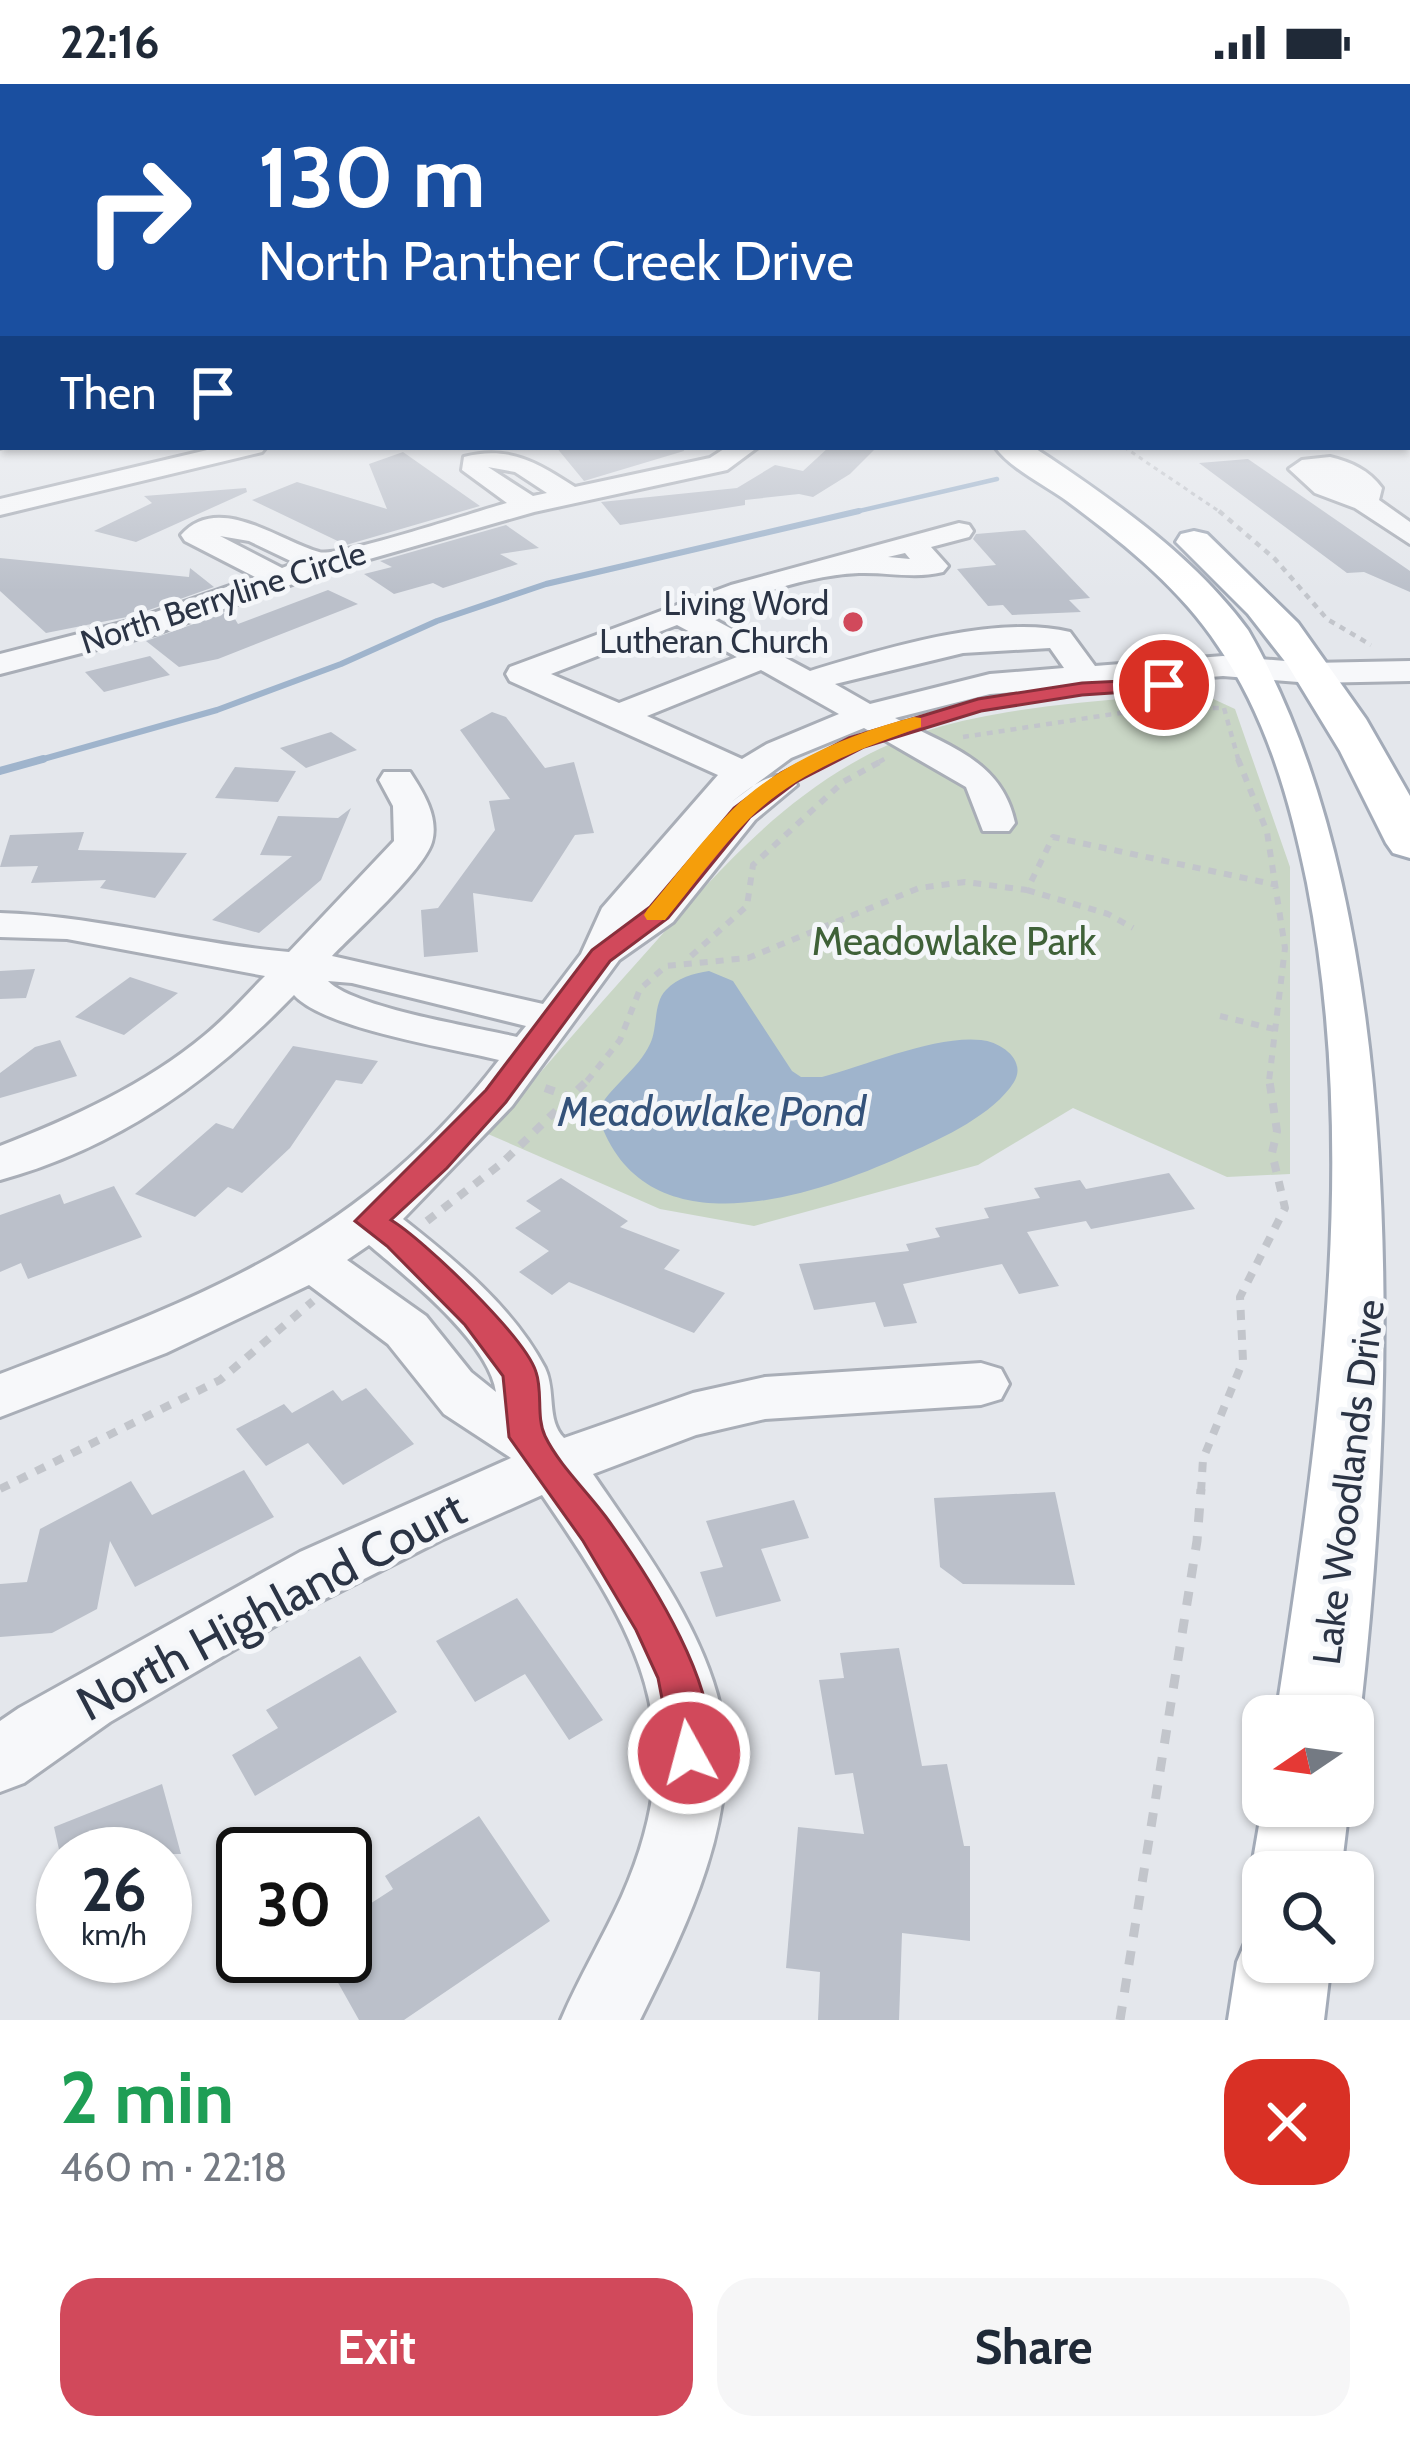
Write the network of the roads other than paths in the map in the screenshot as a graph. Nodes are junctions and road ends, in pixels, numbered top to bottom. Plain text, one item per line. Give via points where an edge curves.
1 (240, 450) edge
2 (740, 450) edge
3 (1016, 450) edge
4 (1062, 450) edge
5 (570, 496) junction
6 (1365, 502) dead end
7 (529, 505) junction
8 (0, 507) edge
9 (959, 531) dead end
10 (1410, 536) edge
11 (321, 564) junction
12 (281, 579) junction
13 (679, 613) junction
14 (764, 658) junction
15 (1398, 660) edge
16 (0, 664) edge
17 (1084, 674) junction
18 (1275, 674) junction
19 (807, 682) junction
20 (622, 714) junction
21 (895, 728) junction
22 (743, 773) junction
23 (398, 780) dead end
24 (996, 823) dead end
25 (1410, 843) edge
26 (0, 925) edge
27 (601, 956) junction
28 (293, 969) junction
29 (539, 1036) junction
30 (0, 1164) edge
31 (384, 1230) junction
32 (324, 1270) junction
33 (498, 1346) junction
34 (441, 1371) junction
35 (981, 1384) dead end
36 (0, 1396) edge
37 (538, 1452) junction
38 (1321, 1695) edge
39 (0, 1761) edge
40 (1281, 1983) edge
41 (599, 2020) edge
42 (1276, 2020) edge

1 - 8 street
2 - 5 street, North Berryline Circle via 718,464
3 - 18 main road, Lake Woodlands Drive via 1143,546
4 - 18 main road, Lake Woodlands Drive via 1193,541 1263,608
5 - 7 street, North Berryline Circle
5 - 7 street via 514,461 473,463
6 - 10 street
7 - 11 street, North Berryline Circle
9 - 13 street via 911,543 933,566 854,564
11 - 12 street, North Berryline Circle
11 - 12 street via 236,528 195,536
12 - 16 street, North Berryline Circle
13 - 14 street
13 - 20 street via 522,674
14 - 19 street
14 - 20 street
15 - 18 street
17 - 18 street
17 - 19 street via 1064,630 930,650
17 - 21 street via 945,692
18 - 21 street via 1065,692
18 - 25 main road, Lake Woodlands Drive via 1391,803
18 - 38 main road, Lake Woodlands Drive via 1327,807 1369,953 1382,1052 1381,1217
19 - 21 street
20 - 22 street
21 - 22 street via 779,751
21 - 24 street via 981,780
21 - 27 street via 789,777 742,812 659,913
22 - 27 street via 643,882 616,917
23 - 28 street via 412,806 413,842
26 - 28 street via 100,932
27 - 29 street
28 - 29 street via 337,1004
28 - 30 street via 191,1067 86,1130
29 - 31 street
31 - 32 street
31 - 33 street
32 - 34 street via 420,1343
32 - 36 street via 280,1279
33 - 34 street
33 - 37 street via 520,1373
34 - 37 street via 460,1397
35 - 37 street, North Highland Court via 737,1404
37 - 39 street, North Highland Court via 268,1595 40,1728
37 - 41 street via 651,1621 690,1727 688,1779 665,1882
40 - 42 main road

